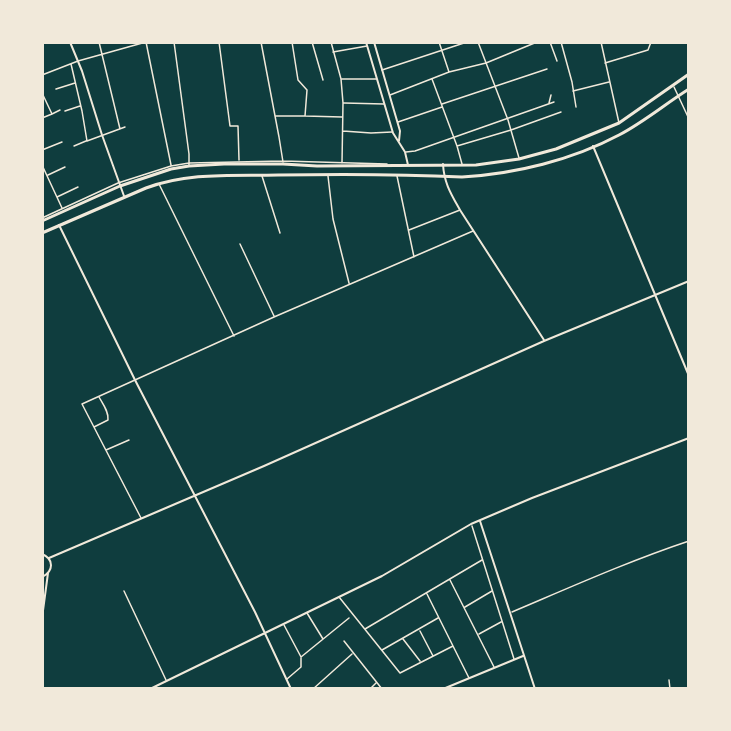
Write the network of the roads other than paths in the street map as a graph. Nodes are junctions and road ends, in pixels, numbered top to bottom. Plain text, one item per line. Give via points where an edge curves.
1 (70, 42) edge
2 (99, 42) edge
3 (146, 42) edge
4 (174, 42) edge
5 (219, 42) edge
6 (261, 42) edge
7 (292, 42) edge
8 (312, 42) edge
9 (331, 42) edge
10 (439, 42) edge
11 (467, 42) edge
12 (478, 42) edge
13 (537, 42) edge
14 (550, 42) edge
15 (561, 42) edge
16 (600, 42) edge
17 (651, 42) edge
18 (374, 43) edge
19 (367, 44) edge
20 (442, 50) junction
21 (333, 52) junction
22 (102, 55) junction
23 (78, 61) junction
24 (557, 62) dead end
25 (486, 63) junction
26 (605, 63) junction
27 (71, 64) junction
28 (547, 69) dead end
29 (382, 70) junction
30 (449, 72) junction
31 (689, 74) edge
32 (42, 75) edge
33 (341, 79) junction
34 (377, 79) junction
35 (432, 79) junction
36 (323, 80) dead end
37 (609, 82) junction
38 (76, 83) junction
39 (495, 86) junction
40 (673, 86) junction
41 (56, 89) dead end
42 (689, 89) edge
43 (573, 92) junction
44 (42, 93) edge
45 (551, 95) dead end
46 (390, 96) junction
47 (679, 96) junction
48 (383, 98) junction
49 (554, 102) dead end
50 (343, 103) junction
51 (385, 104) junction
52 (549, 104) junction
53 (442, 105) junction
54 (81, 106) junction
55 (576, 107) dead end
56 (60, 110) dead end
57 (65, 111) dead end
58 (561, 112) dead end
59 (52, 114) junction
60 (305, 116) junction
61 (276, 117) junction
62 (343, 117) junction
63 (42, 118) edge
64 (689, 119) edge
65 (507, 120) junction
66 (397, 122) junction
67 (619, 123) junction
68 (125, 127) dead end
69 (120, 129) junction
70 (511, 130) junction
71 (342, 131) junction
72 (393, 132) junction
73 (102, 135) junction
74 (454, 136) junction
75 (87, 141) junction
76 (62, 142) dead end
77 (399, 142) junction
78 (74, 146) dead end
79 (457, 146) junction
80 (593, 146) junction
81 (42, 150) edge
82 (405, 152) junction
83 (519, 159) junction
84 (238, 162) junction
85 (283, 163) junction
86 (189, 164) junction
87 (443, 164) junction
88 (42, 165) edge
89 (342, 165) junction
90 (408, 165) junction
91 (462, 165) junction
92 (65, 167) dead end
93 (171, 168) junction
94 (262, 175) junction
95 (327, 175) junction
96 (47, 176) junction
97 (397, 176) junction
98 (444, 176) junction
99 (158, 183) junction
100 (119, 185) junction
101 (78, 187) dead end
102 (124, 196) junction
103 (57, 197) junction
104 (63, 210) junction
105 (460, 210) junction
106 (42, 220) edge
107 (59, 225) junction
108 (408, 230) junction
109 (473, 231) junction
110 (42, 233) edge
111 (280, 233) dead end
112 (240, 244) dead end
113 (414, 257) junction
114 (689, 281) edge
115 (349, 284) junction
116 (656, 295) junction
117 (274, 317) junction
118 (234, 336) junction
119 (544, 340) junction
120 (689, 376) edge
121 (135, 380) junction
122 (99, 396) junction
123 (94, 428) junction
124 (689, 438) edge
125 (129, 440) dead end
126 (105, 450) junction
127 (195, 496) junction
128 (141, 519) junction
129 (480, 521) junction
130 (471, 524) junction
131 (689, 541) edge
132 (42, 553) edge
133 (49, 558) junction
134 (483, 560) junction
135 (48, 573) junction
136 (42, 577) edge
137 (450, 579) junction
138 (492, 590) junction
139 (124, 591) dead end
140 (426, 593) junction
141 (339, 597) junction
142 (464, 607) junction
143 (307, 613) junction
144 (510, 613) junction
145 (42, 618) edge
146 (349, 618) dead end
147 (439, 618) junction
148 (502, 622) junction
149 (283, 624) junction
150 (365, 629) junction
151 (419, 629) junction
152 (264, 632) junction
153 (478, 634) junction
154 (403, 638) junction
155 (324, 639) junction
156 (344, 641) dead end
157 (453, 646) junction
158 (382, 650) junction
159 (353, 653) junction
160 (433, 656) junction
161 (523, 656) junction
162 (301, 657) junction
163 (514, 659) junction
164 (421, 663) junction
165 (494, 667) junction
166 (286, 679) junction
167 (470, 679) junction
168 (669, 680) dead end
169 (166, 681) junction
170 (376, 683) junction
171 (150, 689) edge
172 (291, 689) edge
173 (313, 689) edge
174 (370, 689) edge
175 (382, 689) edge
176 (444, 689) edge
177 (535, 689) edge
178 (670, 689) edge

1 - 23 street
2 - 22 street
3 - 22 street
3 - 93 street
4 - 86 street
5 - 84 street via 230,126 238,126
6 - 61 street
7 - 60 street via 298,80 307,90
8 - 36 street
9 - 21 street
10 - 20 street
11 - 20 street
12 - 25 street
13 - 25 street
14 - 24 street
15 - 43 street
16 - 26 street
17 - 26 street via 648,50
18 - 19 street
18 - 29 street
19 - 21 street
19 - 34 street
20 - 29 street
20 - 30 street
21 - 33 street
22 - 23 street
22 - 69 street
23 - 27 street
23 - 73 street
25 - 30 street
25 - 39 street
26 - 37 street
27 - 32 street
27 - 38 street
28 - 39 street
29 - 46 street
30 - 35 street
31 - 40 main road
33 - 34 street
33 - 50 street
34 - 48 street
35 - 46 street
35 - 53 street
37 - 43 street
37 - 67 street
38 - 41 street
38 - 54 street
39 - 53 street
39 - 65 street
40 - 47 street
40 - 67 main road
42 - 47 main road
43 - 55 street
44 - 59 street
45 - 52 street
46 - 48 street
46 - 66 street
47 - 64 street
47 - 80 main road via 639,123
48 - 51 street
49 - 52 street
50 - 51 street
50 - 62 street
51 - 72 street
52 - 65 street
53 - 66 street
53 - 74 street
54 - 57 street
54 - 75 street
56 - 59 street
58 - 70 street
59 - 63 street
60 - 61 street
60 - 62 street
61 - 85 street
62 - 71 street
65 - 70 street
65 - 74 street
66 - 77 street
67 - 83 main road via 556,149
68 - 69 street
69 - 73 street
70 - 79 street
70 - 83 street
71 - 72 street
71 - 89 street
72 - 77 street
73 - 75 street
73 - 100 street
74 - 79 street
74 - 82 street
75 - 78 street
76 - 81 street
77 - 82 street
79 - 91 street
80 - 98 main road via 514,170
80 - 116 street
82 - 90 street
83 - 91 main road
84 - 85 main road
84 - 86 main road
85 - 89 main road
86 - 93 main road
87 - 90 main road
87 - 91 main road
87 - 98 street
88 - 96 street
89 - 90 main road
92 - 96 street
93 - 100 main road
94 - 95 main road
94 - 99 main road via 194,176
94 - 111 street
95 - 97 main road
95 - 115 street
96 - 103 street
97 - 98 main road
97 - 108 street
98 - 105 street
99 - 102 main road
99 - 118 street
100 - 102 street
100 - 104 main road
101 - 103 street
102 - 107 main road
103 - 104 street
104 - 106 main road
105 - 108 street
105 - 109 street
107 - 110 main road
107 - 121 street
108 - 113 street
109 - 113 street
109 - 119 street
112 - 117 street
113 - 115 street
114 - 116 street
115 - 117 street
116 - 119 street
116 - 120 street
117 - 118 street
118 - 121 street
119 - 127 street
121 - 122 street
121 - 127 street
122 - 123 street via 108,420
122 - 123 street via 82,404
123 - 126 street
124 - 129 street
125 - 126 street
126 - 128 street
127 - 128 street
127 - 152 street
128 - 133 street
129 - 130 street
129 - 144 street
130 - 134 street
130 - 141 street
131 - 144 street
132 - 133 street
133 - 135 street
134 - 137 street
134 - 138 street
135 - 136 street
135 - 145 street
137 - 140 street
137 - 142 street
138 - 142 street
138 - 148 street
139 - 169 street
140 - 147 street
140 - 150 street
141 - 143 street
141 - 150 street
142 - 153 street
143 - 149 street
143 - 155 street
144 - 161 street
146 - 155 street
147 - 151 street
147 - 157 street
148 - 153 street
148 - 163 street
149 - 152 street
149 - 162 street
150 - 158 street
151 - 154 street
151 - 160 street
152 - 166 street
152 - 169 street
153 - 165 street
154 - 158 street
154 - 164 street
155 - 162 street
156 - 159 street
157 - 160 street
157 - 167 street
158 - 164 street via 400,673
159 - 170 street
159 - 173 street
160 - 164 street
161 - 163 street
161 - 177 street
162 - 166 street via 301,667
163 - 165 street
165 - 167 street
166 - 172 street
167 - 176 street
168 - 178 street
169 - 171 street
170 - 174 street
170 - 175 street

